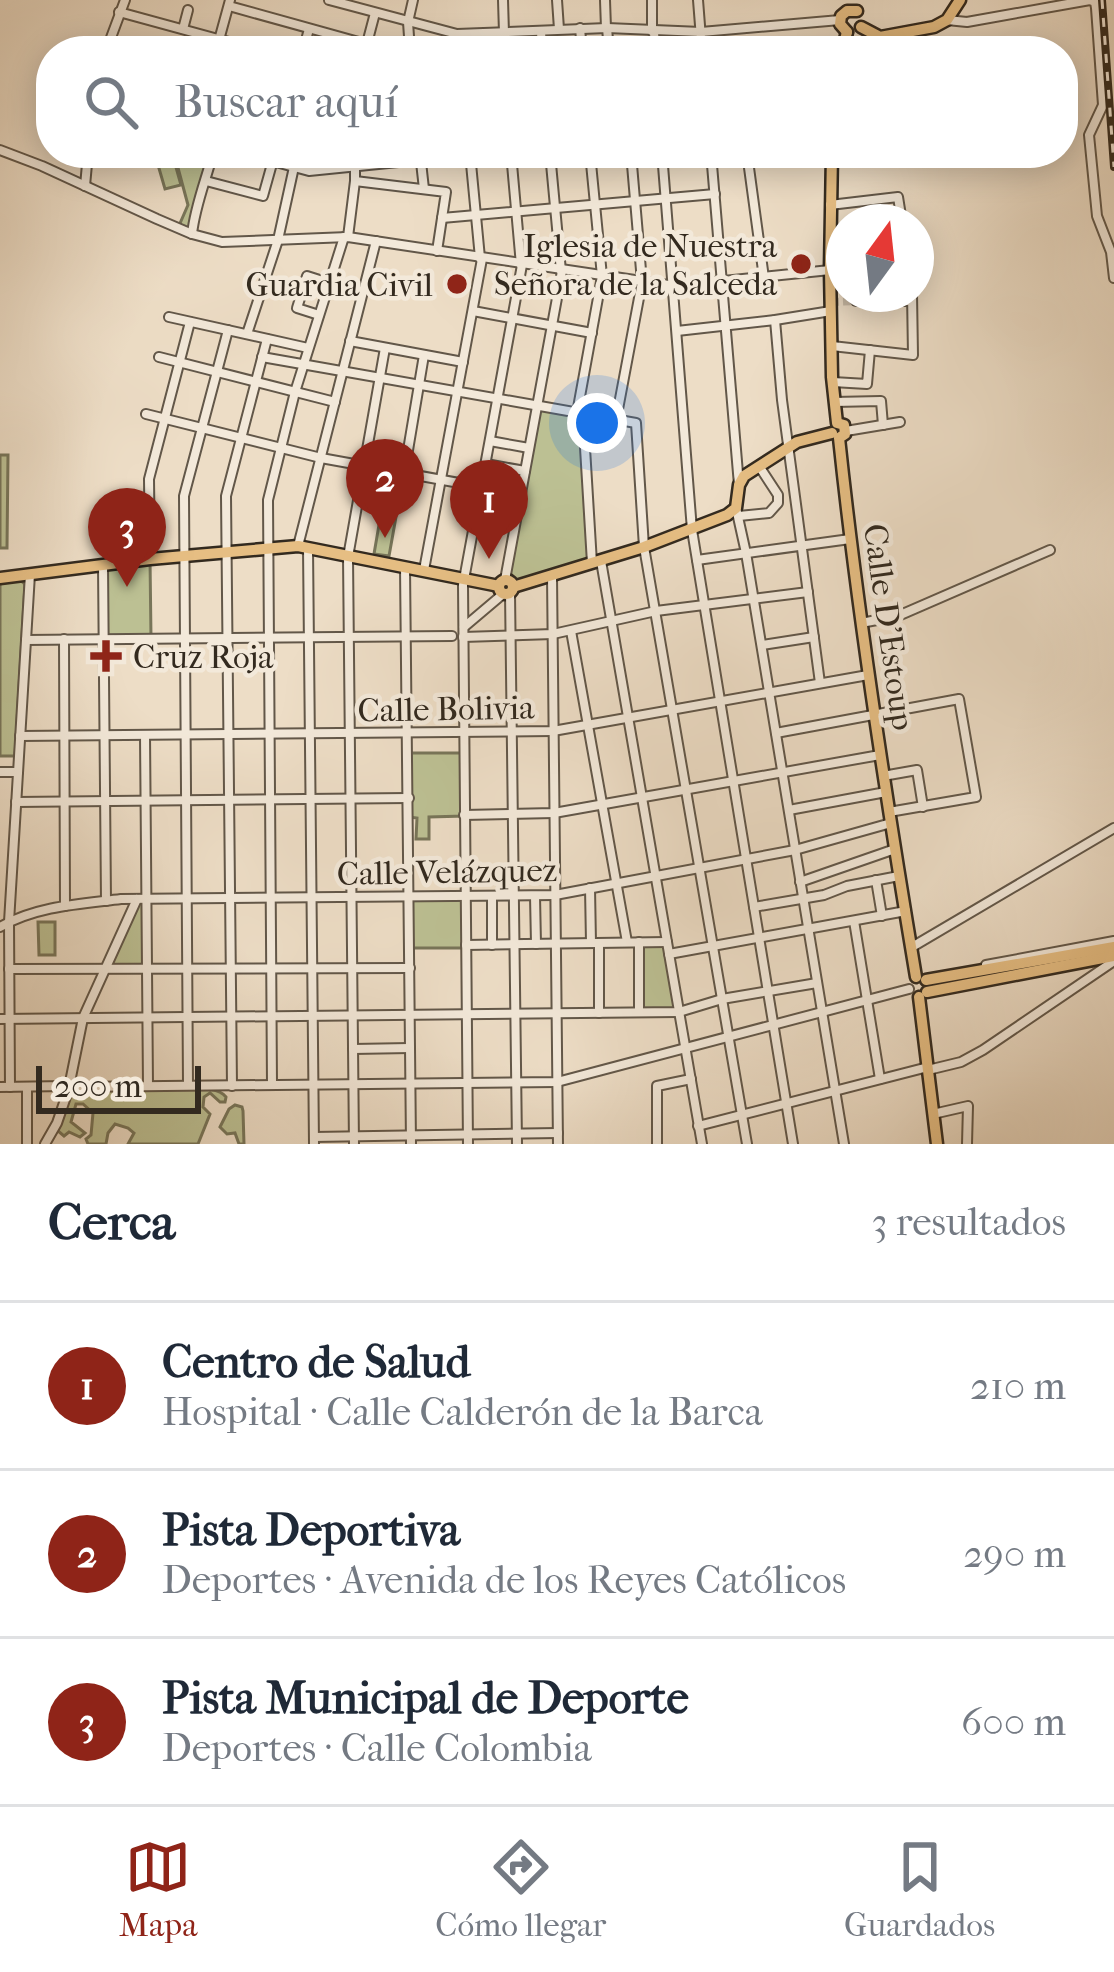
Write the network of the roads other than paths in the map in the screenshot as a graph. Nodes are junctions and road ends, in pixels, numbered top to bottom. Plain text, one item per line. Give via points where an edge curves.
1 (125, 0) edge
2 (329, 0) edge
3 (413, 0) edge
4 (503, 0) edge
5 (557, 0) edge
6 (605, 0) edge
7 (652, 0) edge
8 (698, 0) edge
9 (959, 0) edge
10 (1092, 1) edge
11 (230, 3) edge
12 (858, 5) edge
13 (188, 10) dead end
14 (119, 12) junction
15 (375, 13) junction
16 (840, 20) junction
17 (947, 20) junction
18 (408, 22) junction
19 (861, 27) junction
20 (309, 28) junction
21 (580, 28) junction
22 (607, 28) junction
23 (183, 29) junction
24 (559, 29) junction
25 (541, 31) junction
26 (653, 32) junction
27 (701, 32) junction
28 (848, 32) junction
29 (503, 33) junction
30 (458, 34) joint
31 (111, 36) edge
32 (207, 36) edge
33 (221, 36) edge
34 (307, 36) edge
35 (331, 36) edge
36 (368, 36) edge
37 (409, 36) edge
38 (541, 36) edge
39 (581, 36) edge
40 (608, 36) edge
41 (654, 36) edge
42 (701, 36) edge
43 (847, 36) edge
44 (874, 36) joint
45 (0, 150) edge
46 (36, 164) edge
47 (46, 168) edge
48 (87, 168) edge
49 (209, 168) edge
50 (271, 168) edge
51 (294, 168) edge
52 (301, 168) edge
53 (336, 168) edge
54 (356, 168) edge
55 (421, 168) edge
56 (471, 168) edge
57 (512, 168) edge
58 (551, 168) edge
59 (591, 168) edge
60 (632, 168) edge
61 (663, 168) edge
62 (712, 168) edge
63 (749, 168) edge
64 (831, 168) edge
65 (315, 170) joint
66 (206, 181) junction
67 (356, 181) junction
68 (85, 187) junction
69 (424, 189) junction
70 (715, 194) junction
71 (666, 198) junction
72 (635, 201) junction
73 (830, 204) edge
74 (838, 204) edge
75 (899, 204) edge
76 (595, 205) junction
77 (555, 208) junction
78 (516, 212) junction
79 (476, 215) junction
80 (442, 218) junction
81 (192, 234) junction
82 (346, 237) junction
83 (278, 240) junction
84 (376, 241) junction
85 (437, 251) junction
86 (481, 259) junction
87 (521, 265) junction
88 (826, 270) edge
89 (562, 271) junction
90 (602, 275) junction
91 (764, 278) junction
92 (1114, 278) edge
93 (642, 282) junction
94 (329, 283) junction
95 (722, 283) junction
96 (674, 286) junction
97 (473, 311) junction
98 (826, 312) tunnel mouth
99 (831, 312) edge
100 (913, 312) edge
101 (319, 315) junction
102 (169, 317) dead end
103 (513, 319) junction
104 (775, 320) junction
105 (190, 322) junction
106 (553, 326) junction
107 (725, 326) junction
108 (228, 330) junction
109 (677, 331) junction
110 (592, 333) junction
111 (248, 334) junction
112 (267, 339) junction
113 (350, 341) junction
114 (832, 346) junction
115 (385, 348) junction
116 (308, 349) junction
117 (870, 350) junction
118 (424, 355) junction
119 (159, 357) dead end
120 (262, 357) junction
121 (463, 362) junction
122 (180, 363) junction
123 (303, 365) junction
124 (217, 372) junction
125 (342, 372) junction
126 (379, 379) junction
127 (256, 382) junction
128 (833, 382) junction
129 (418, 386) junction
130 (295, 392) junction
131 (458, 392) junction
132 (498, 399) junction
133 (335, 402) junction
134 (834, 402) junction
135 (537, 407) junction
136 (146, 414) dead end
137 (580, 414) junction
138 (165, 419) junction
139 (616, 420) junction
140 (900, 422) dead end
141 (884, 425) junction
142 (202, 428) junction
143 (839, 431) junction
144 (241, 438) junction
145 (490, 441) junction
146 (789, 447) junction
147 (281, 448) junction
148 (530, 448) junction
149 (321, 458) junction
150 (486, 464) junction
151 (364, 466) junction
152 (759, 466) junction
153 (525, 471) junction
154 (404, 474) junction
155 (441, 481) junction
156 (739, 485) junction
157 (482, 487) junction
158 (520, 494) junction
159 (738, 512) junction
160 (692, 530) junction
161 (850, 539) junction
162 (802, 545) junction
163 (303, 547) junction
164 (644, 547) junction
165 (268, 548) junction
166 (1050, 550) dead end
167 (227, 551) junction
168 (746, 553) junction
169 (184, 556) junction
170 (349, 557) junction
171 (150, 559) junction
172 (696, 560) junction
173 (596, 563) junction
174 (104, 565) junction
175 (405, 567) junction
176 (424, 570) junction
177 (30, 574) junction
178 (552, 576) junction
179 (0, 578) edge
180 (465, 578) junction
181 (506, 588) junction
182 (808, 592) junction
183 (754, 599) junction
184 (704, 605) junction
185 (656, 611) junction
186 (610, 621) junction
187 (861, 623) junction
188 (571, 631) junction
189 (459, 633) junction
190 (553, 634) junction
191 (512, 636) junction
192 (309, 637) junction
193 (349, 637) junction
194 (406, 637) junction
195 (814, 637) junction
196 (185, 638) junction
197 (269, 638) junction
198 (64, 639) junction
199 (104, 639) junction
200 (228, 639) junction
201 (26, 640) junction
202 (761, 645) junction
203 (868, 675) junction
204 (820, 683) junction
205 (769, 693) junction
206 (719, 701) junction
207 (671, 710) junction
208 (874, 715) junction
209 (627, 717) junction
210 (587, 725) junction
211 (553, 730) junction
212 (512, 731) junction
213 (464, 732) junction
214 (407, 733) junction
215 (776, 733) junction
216 (269, 734) junction
217 (310, 734) junction
218 (350, 734) junction
219 (145, 735) junction
220 (184, 735) junction
221 (229, 735) junction
222 (20, 736) junction
223 (64, 736) junction
224 (104, 736) junction
225 (880, 755) junction
226 (0, 772) edge
227 (17, 772) junction
228 (783, 772) junction
229 (884, 776) junction
230 (733, 782) junction
231 (685, 790) junction
232 (886, 792) junction
233 (409, 798) junction
234 (641, 798) junction
235 (351, 799) junction
236 (229, 800) junction
237 (269, 800) junction
238 (310, 800) junction
239 (146, 801) junction
240 (185, 801) junction
241 (16, 802) junction
242 (64, 802) junction
243 (105, 802) junction
244 (601, 805) junction
245 (923, 807) junction
246 (789, 810) junction
247 (554, 813) junction
248 (464, 815) junction
249 (513, 815) junction
250 (890, 818) junction
251 (1114, 828) edge
252 (896, 849) junction
253 (795, 850) junction
254 (746, 859) junction
255 (700, 868) junction
256 (656, 876) junction
257 (901, 876) junction
258 (876, 880) junction
259 (800, 882) junction
260 (616, 884) junction
261 (590, 888) junction
262 (555, 895) junction
263 (465, 896) junction
264 (492, 896) junction
265 (514, 896) junction
266 (535, 896) junction
267 (352, 897) junction
268 (410, 897) junction
269 (803, 897) junction
270 (141, 898) junction
271 (187, 898) junction
272 (231, 898) junction
273 (270, 898) junction
274 (311, 898) junction
275 (106, 901) junction
276 (65, 905) junction
277 (754, 907) junction
278 (907, 911) junction
279 (881, 916) junction
280 (4, 919) edge
281 (854, 921) junction
282 (808, 930) junction
283 (759, 937) junction
284 (639, 942) junction
285 (667, 942) junction
286 (595, 943) junction
287 (627, 943) junction
288 (514, 944) junction
289 (536, 944) junction
290 (556, 944) junction
291 (466, 945) junction
292 (492, 945) junction
293 (713, 946) junction
294 (912, 947) junction
295 (1114, 951) edge
296 (669, 954) junction
297 (312, 967) junction
298 (352, 967) junction
299 (106, 968) junction
300 (187, 968) junction
301 (231, 968) junction
302 (272, 968) junction
303 (410, 968) junction
304 (9, 969) junction
305 (147, 969) junction
306 (1094, 969) junction
307 (953, 981) junction
308 (817, 983) junction
309 (919, 987) junction
310 (768, 991) junction
311 (722, 999) junction
312 (867, 1000) junction
313 (821, 1011) junction
314 (639, 1012) junction
315 (679, 1012) junction
316 (556, 1013) junction
317 (599, 1013) junction
318 (515, 1014) junction
319 (410, 1015) junction
320 (466, 1015) junction
321 (313, 1016) junction
322 (353, 1016) junction
323 (188, 1017) junction
324 (231, 1017) junction
325 (272, 1017) junction
326 (83, 1018) junction
327 (148, 1018) junction
328 (4, 1019) edge
329 (773, 1025) junction
330 (729, 1037) junction
331 (410, 1048) junction
332 (685, 1048) junction
333 (353, 1049) junction
334 (928, 1068) junction
335 (691, 1079) junction
336 (880, 1079) junction
337 (515, 1082) junction
338 (557, 1082) junction
339 (467, 1083) junction
340 (313, 1084) junction
341 (354, 1084) junction
342 (411, 1084) junction
343 (188, 1085) junction
344 (272, 1085) junction
345 (70, 1086) junction
346 (148, 1086) junction
347 (232, 1086) junction
348 (5, 1087) edge
349 (27, 1087) junction
350 (836, 1091) junction
351 (786, 1104) junction
352 (933, 1114) junction
353 (742, 1117) junction
354 (698, 1126) junction
355 (558, 1138) edge
356 (468, 1139) edge
357 (517, 1139) edge
358 (354, 1140) edge
359 (411, 1140) edge
360 (314, 1141) edge
361 (27, 1144) edge
362 (45, 1144) edge
363 (657, 1144) edge
364 (701, 1144) edge
365 (747, 1144) edge
366 (793, 1144) edge
367 (844, 1144) edge
368 (937, 1144) edge
369 (967, 1144) edge

1 - 14 street
2 - 15 street
3 - 18 street
4 - 29 street
5 - 24 street
6 - 22 street
7 - 26 street
8 - 27 street
9 - 17 main road
10 - 17 street
10 - 92 street via 1102,105 1089,135 1097,216
11 - 20 street
11 - 33 street
12 - 16 main road
12 - 19 main road
13 - 23 street
14 - 23 street
14 - 31 street
15 - 18 street
15 - 36 street
16 - 27 street
16 - 28 main road
17 - 44 main road
18 - 30 street
18 - 37 street
19 - 28 main road
19 - 44 main road
20 - 34 street
20 - 35 street
21 - 22 street
21 - 24 street
21 - 39 street
22 - 26 street
22 - 40 street
23 - 32 street
24 - 25 street
25 - 29 street
25 - 38 street
26 - 27 street
26 - 41 street
27 - 42 street
28 - 43 main road
29 - 30 street
45 - 46 street
47 - 68 street
48 - 68 street
49 - 66 street
50 - 66 street via 263,196
51 - 83 street
52 - 65 street
53 - 65 street
54 - 67 street
55 - 69 street
56 - 79 street
57 - 78 street
58 - 77 street
59 - 76 street
60 - 72 street
61 - 71 street
62 - 70 street
63 - 91 street
64 - 73 main road, Calle D'Estoup
66 - 81 street
67 - 69 street
67 - 82 street
68 - 81 street
69 - 80 street via 446,192
70 - 71 street
70 - 95 street
71 - 72 street
71 - 96 street
72 - 76 street
72 - 93 street
74 - 75 street via 898,197
76 - 77 street
76 - 90 street
77 - 78 street
77 - 89 street
78 - 79 street
78 - 87 street
79 - 80 street
79 - 86 street
80 - 85 street
81 - 83 street
82 - 83 street
82 - 84 street
82 - 94 street
83 - 111 street
84 - 85 street
84 - 113 street
85 - 86 street
86 - 87 street
86 - 97 street
87 - 89 street
87 - 103 street
88 - 91 street
89 - 90 street
89 - 106 street
90 - 93 street
90 - 110 street
91 - 95 street
93 - 96 street
93 - 139 street
94 - 101 street
94 - 101 street via 307,275 297,308
95 - 96 street
95 - 107 street
96 - 109 street
97 - 103 street
97 - 121 street
98 - 104 street
99 - 114 main road, Calle D'Estoup
100 - 117 street via 914,355
101 - 116 street
102 - 105 street
103 - 106 street
103 - 132 street
104 - 107 street
104 - 146 street
105 - 108 street
105 - 122 street
106 - 110 street
106 - 135 street
107 - 109 street
107 - 156 street
108 - 111 street
108 - 124 street
109 - 160 street
110 - 137 street
111 - 112 street
112 - 116 street
112 - 120 street
113 - 115 street
113 - 125 street
114 - 117 street
114 - 128 main road, Calle D'Estoup
115 - 118 street
115 - 126 street
116 - 123 street
117 - 128 street via 867,384
118 - 121 street
118 - 129 street
119 - 122 street
120 - 123 street
120 - 127 street
121 - 131 street
122 - 124 street
122 - 138 street
123 - 125 street
123 - 130 street
124 - 127 street
124 - 142 street
125 - 126 street
125 - 133 street
126 - 129 street
126 - 151 street
127 - 130 street
127 - 144 street
128 - 134 main road, Calle D'Estoup
129 - 131 street
129 - 154 street
130 - 133 street
130 - 147 street
131 - 132 street
131 - 155 street
132 - 135 street
132 - 145 street
133 - 149 street
134 - 141 street via 881,401
134 - 143 main road, Calle D'Estoup
135 - 137 street
135 - 148 street
136 - 138 street
137 - 139 street
137 - 173 street
138 - 142 street
138 - 171 street via 149,478
139 - 164 street via 635,423
140 - 141 street
141 - 143 street
142 - 144 street
142 - 169 street via 184,496
143 - 146 main road
143 - 161 main road, Calle D'Estoup
144 - 147 street
144 - 167 street via 226,496
145 - 148 street
145 - 150 street
146 - 152 main road
146 - 162 street
147 - 149 street
147 - 165 street via 268,500
148 - 153 street
149 - 151 street
149 - 163 street
150 - 153 street
150 - 157 street
151 - 154 street
151 - 170 street
152 - 156 main road
152 - 159 street via 778,503 769,513
153 - 158 street
154 - 155 street
155 - 157 street
155 - 176 street
156 - 159 main road
157 - 158 street
157 - 180 street
158 - 181 street
159 - 160 main road
159 - 168 street
160 - 164 main road
160 - 172 street
161 - 162 street
161 - 187 main road, Calle D'Estoup
162 - 168 street
162 - 182 street
163 - 165 main road
163 - 170 main road
163 - 192 street
164 - 173 main road
164 - 185 street
165 - 167 main road
165 - 197 street
166 - 187 street via 898,616
167 - 169 main road
167 - 200 street
168 - 172 street
168 - 183 street
169 - 171 main road
169 - 196 street
170 - 175 main road
170 - 193 street
171 - 174 main road
172 - 184 street
173 - 178 main road
173 - 186 street
174 - 177 main road
174 - 199 street
175 - 176 main road
175 - 194 street
176 - 180 main road
177 - 179 main road
177 - 201 street
178 - 181 main road
178 - 190 street
180 - 181 main road
180 - 189 street
181 - 189 street
181 - 191 street
182 - 183 street
182 - 195 street
183 - 184 street
183 - 202 street
184 - 185 street
184 - 206 street
185 - 186 street
185 - 207 street
186 - 188 street
186 - 209 street
187 - 203 main road, Calle D'Estoup
188 - 190 street
188 - 210 street
189 - 191 street
189 - 194 street
189 - 213 street
190 - 191 street
190 - 211 street
191 - 212 street
192 - 193 street
192 - 197 street
192 - 217 street
193 - 194 street
193 - 218 street
194 - 214 street
195 - 202 street
195 - 204 street
196 - 199 street
196 - 200 street
196 - 220 street
197 - 200 street
197 - 216 street
198 - 199 street
198 - 201 street
198 - 223 street
199 - 224 street
200 - 221 street
201 - 222 street
202 - 205 street
203 - 204 street, Calle Bolivia
203 - 208 main road, Calle D'Estoup
204 - 205 street, Calle Bolivia
205 - 206 street, Calle Bolivia
205 - 215 street
206 - 207 street, Calle Bolivia
206 - 230 street
207 - 209 street, Calle Bolivia
207 - 231 street
208 - 215 street
208 - 225 main road, Calle D'Estoup
208 - 245 street, Calle Velázquez via 959,699 976,797
209 - 210 street, Calle Bolivia
209 - 234 street
210 - 211 street, Calle Bolivia
210 - 244 street
211 - 212 street, Calle Bolivia
211 - 247 street
212 - 213 street, Calle Bolivia
212 - 249 street
213 - 214 street, Calle Bolivia
213 - 248 street
214 - 218 street, Calle Bolivia
214 - 233 street
215 - 228 street
216 - 217 street, Calle Bolivia
216 - 221 street, Calle Bolivia
216 - 237 street
217 - 218 street, Calle Bolivia
217 - 238 street
218 - 235 street
219 - 220 street, Calle Bolivia
219 - 224 street, Calle Bolivia
219 - 239 street
220 - 221 street, Calle Bolivia
220 - 240 street
221 - 236 street
222 - 223 street, Calle Bolivia
222 - 227 street
223 - 224 street, Calle Bolivia
223 - 242 street
224 - 243 street
225 - 228 street
225 - 229 main road, Calle D'Estoup
226 - 227 street
227 - 241 street
228 - 230 street
228 - 246 street
229 - 232 main road, Calle D'Estoup
229 - 245 street via 917,770
230 - 231 street
230 - 254 street
231 - 234 street
231 - 255 street
232 - 246 street
232 - 250 main road, Calle D'Estoup
233 - 235 street
233 - 268 street
234 - 244 street
234 - 256 street
235 - 238 street
235 - 267 street
236 - 237 street
236 - 240 street
236 - 272 street
237 - 238 street
237 - 273 street
238 - 274 street
239 - 240 street
239 - 243 street
239 - 270 street
240 - 271 street
241 - 242 street
241 - 280 street
242 - 243 street
242 - 276 street
243 - 275 street
244 - 247 street
244 - 260 street
245 - 250 street, Calle Velázquez
246 - 253 street
247 - 249 street
247 - 262 street
248 - 249 street
248 - 263 street
249 - 265 street
250 - 252 main road, Calle D'Estoup
250 - 253 street, Calle Velázquez
251 - 294 street
252 - 257 main road, Calle D'Estoup
252 - 259 street
253 - 254 street, Calle Velázquez
253 - 259 street
254 - 255 street, Calle Velázquez
254 - 277 street
255 - 256 street, Calle Velázquez
255 - 293 street
256 - 260 street, Calle Velázquez
256 - 285 street
257 - 258 street
257 - 278 main road, Calle D'Estoup
258 - 269 street
258 - 279 street
259 - 269 street
260 - 261 street, Calle Velázquez
260 - 287 street
261 - 262 street, Calle Velázquez
261 - 286 street
262 - 266 street, Calle Velázquez
262 - 290 street
263 - 264 street, Calle Velázquez
263 - 268 street, Calle Velázquez
263 - 291 street
264 - 265 street, Calle Velázquez
264 - 292 street
265 - 266 street, Calle Velázquez
265 - 288 street
266 - 289 street
267 - 268 street, Calle Velázquez
267 - 274 street, Calle Velázquez
267 - 298 street
268 - 303 street
269 - 277 street
269 - 282 street
270 - 271 street, Calle Velázquez
270 - 275 street, Calle Velázquez
270 - 299 street
270 - 305 street
271 - 272 street, Calle Velázquez
271 - 300 street
272 - 273 street, Calle Velázquez
272 - 301 street
273 - 274 street, Calle Velázquez
273 - 302 street
274 - 297 street
275 - 276 street, Calle Velázquez
276 - 280 street, Calle Velázquez
277 - 283 street
278 - 279 street
278 - 294 main road, Calle D'Estoup
279 - 281 street
280 - 304 street
281 - 282 street
281 - 312 street
282 - 283 street
282 - 308 street
283 - 293 street
283 - 310 street
284 - 285 street
284 - 287 street
284 - 314 street
285 - 296 street
286 - 287 street
286 - 290 street
286 - 317 street
288 - 289 street
288 - 292 street
288 - 318 street
289 - 290 street
290 - 316 street
291 - 292 street
291 - 320 street
293 - 296 street
293 - 311 street
294 - 309 main road, Calle D'Estoup
295 - 306 street
295 - 307 main road
296 - 315 street
297 - 298 street
297 - 302 street
297 - 321 street
298 - 303 street
298 - 322 street
299 - 304 street
299 - 305 street
299 - 326 street
300 - 301 street
300 - 305 street
300 - 323 street
301 - 302 street
301 - 324 street
302 - 325 street
303 - 319 street
304 - 328 street
305 - 327 street
306 - 307 street via 964,987
306 - 334 street via 983,1050
307 - 309 main road
308 - 310 street
308 - 313 street
309 - 312 street
309 - 334 main road, Calle D'Estoup
310 - 311 street
310 - 329 street
311 - 315 street
311 - 330 street
312 - 313 street
312 - 336 street
313 - 329 street
313 - 350 street
314 - 315 street
314 - 317 street
315 - 332 street
316 - 317 street
316 - 318 street
316 - 338 street
318 - 320 street
318 - 337 street
319 - 320 street
319 - 322 street
319 - 331 street
320 - 339 street
321 - 322 street
321 - 325 street
321 - 340 street
322 - 333 street
323 - 324 street
323 - 327 street
323 - 343 street
324 - 325 street
324 - 347 street
325 - 344 street
326 - 327 street
326 - 328 street
326 - 345 street
327 - 346 street
328 - 348 street
329 - 330 street
329 - 351 street
330 - 332 street
330 - 353 street
331 - 333 street
331 - 342 street
332 - 335 street
332 - 338 street
333 - 341 street
334 - 336 street
334 - 352 main road, Calle D'Estoup
335 - 354 street
335 - 363 street via 657,1086
336 - 350 street
337 - 338 street
337 - 339 street
337 - 357 street
338 - 355 street
339 - 342 street
339 - 356 street
340 - 341 street
340 - 344 street
340 - 360 street
341 - 342 street
341 - 358 street
342 - 359 street
343 - 346 street
343 - 347 street
344 - 347 street
345 - 346 street
345 - 349 street
345 - 362 street
348 - 349 street
349 - 361 street
350 - 351 street
350 - 367 street
351 - 353 street
351 - 366 street
352 - 368 main road, Calle D'Estoup
352 - 369 street via 968,1106
353 - 354 street
353 - 365 street
354 - 364 street
355 - 357 street
356 - 357 street
356 - 359 street
358 - 359 street
358 - 360 street

